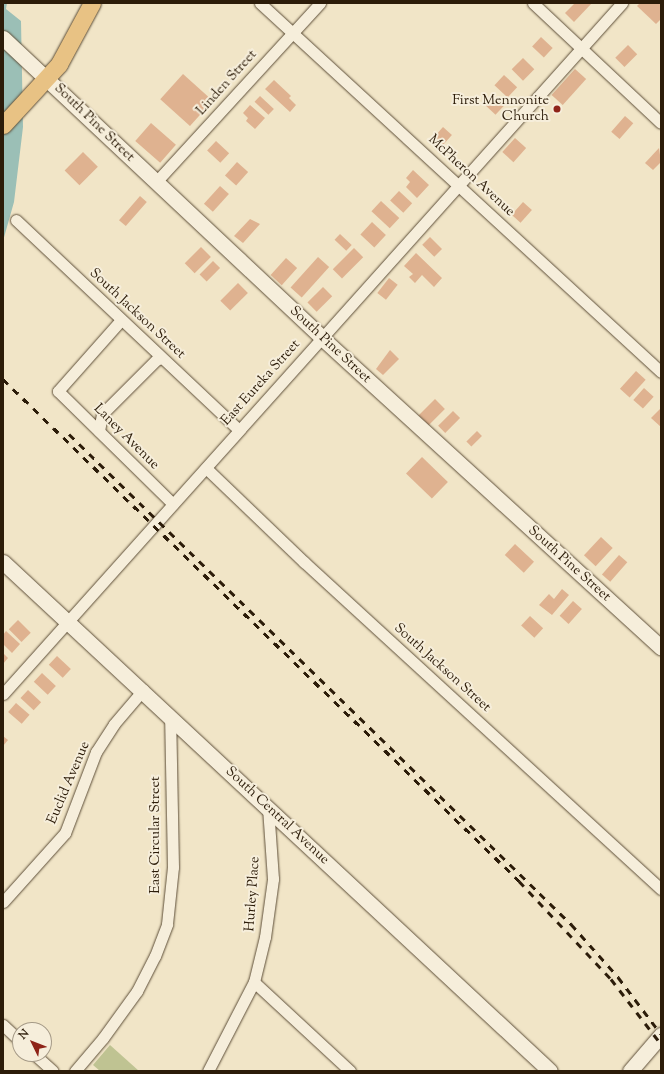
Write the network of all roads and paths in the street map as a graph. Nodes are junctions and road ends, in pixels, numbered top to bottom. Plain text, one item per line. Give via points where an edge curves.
1 (92, 3) edge
2 (260, 3) edge
3 (320, 3) edge
4 (533, 3) edge
5 (622, 3) edge
6 (292, 33) junction
7 (3, 38) edge
8 (581, 48) junction
9 (46, 78) junction
10 (661, 123) edge
11 (3, 125) edge
12 (156, 182) junction
13 (458, 185) junction
14 (16, 220) dead end
15 (121, 320) junction
16 (322, 338) junction
17 (161, 358) junction
18 (661, 372) edge
19 (239, 430) junction
20 (98, 431) junction
21 (206, 468) junction
22 (173, 504) junction
23 (3, 562) edge
24 (68, 621) junction
25 (661, 648) edge
26 (143, 690) junction
27 (3, 694) edge
28 (170, 716) junction
29 (268, 808) junction
30 (661, 889) edge
31 (3, 902) edge
32 (254, 982) junction
33 (3, 1025) edge
34 (12, 1033) edge
35 (661, 1036) edge
36 (43, 1062) edge
37 (53, 1071) edge
38 (74, 1071) edge
39 (208, 1071) edge
40 (350, 1071) edge
41 (550, 1071) edge
42 (630, 1071) edge

1 - 9 main road via 59,64
2 - 6 street, McPheron Avenue
3 - 6 street, Linden Street
4 - 8 street
5 - 8 street, East Eureka Street
6 - 12 street, Linden Street
6 - 13 street, McPheron Avenue
7 - 9 street, South Pine Street
8 - 10 street
8 - 13 street, East Eureka Street
9 - 11 main road
9 - 12 street, South Pine Street
12 - 16 street, South Pine Street
13 - 16 street, East Eureka Street
13 - 18 street, McPheron Avenue
14 - 15 street, South Jackson Street
15 - 17 street, South Jackson Street
15 - 20 street, Laney Avenue via 58,391
16 - 19 street, East Eureka Street
16 - 25 street, South Pine Street
17 - 19 street, South Jackson Street
17 - 20 street via 102,414
19 - 21 street, East Eureka Street
20 - 22 street, Laney Avenue
21 - 22 street, East Eureka Street
21 - 30 street, South Jackson Street via 304,562
22 - 24 street, East Eureka Street
23 - 24 street, South Central Avenue
24 - 26 street, South Central Avenue
24 - 27 street, East Eureka Street
26 - 28 street, South Central Avenue
26 - 31 street, Euclid Avenue via 114,724 96,752 65,833
28 - 29 street, South Central Avenue
28 - 38 street, East Circular Street via 173,867 167,924 155,956 137,991 107,1033
29 - 32 street, Hurley Place via 273,879 266,937
29 - 41 street, South Central Avenue
32 - 39 street, Hurley Place
32 - 40 street
33 - 34 street
35 - 42 street
36 - 37 street

